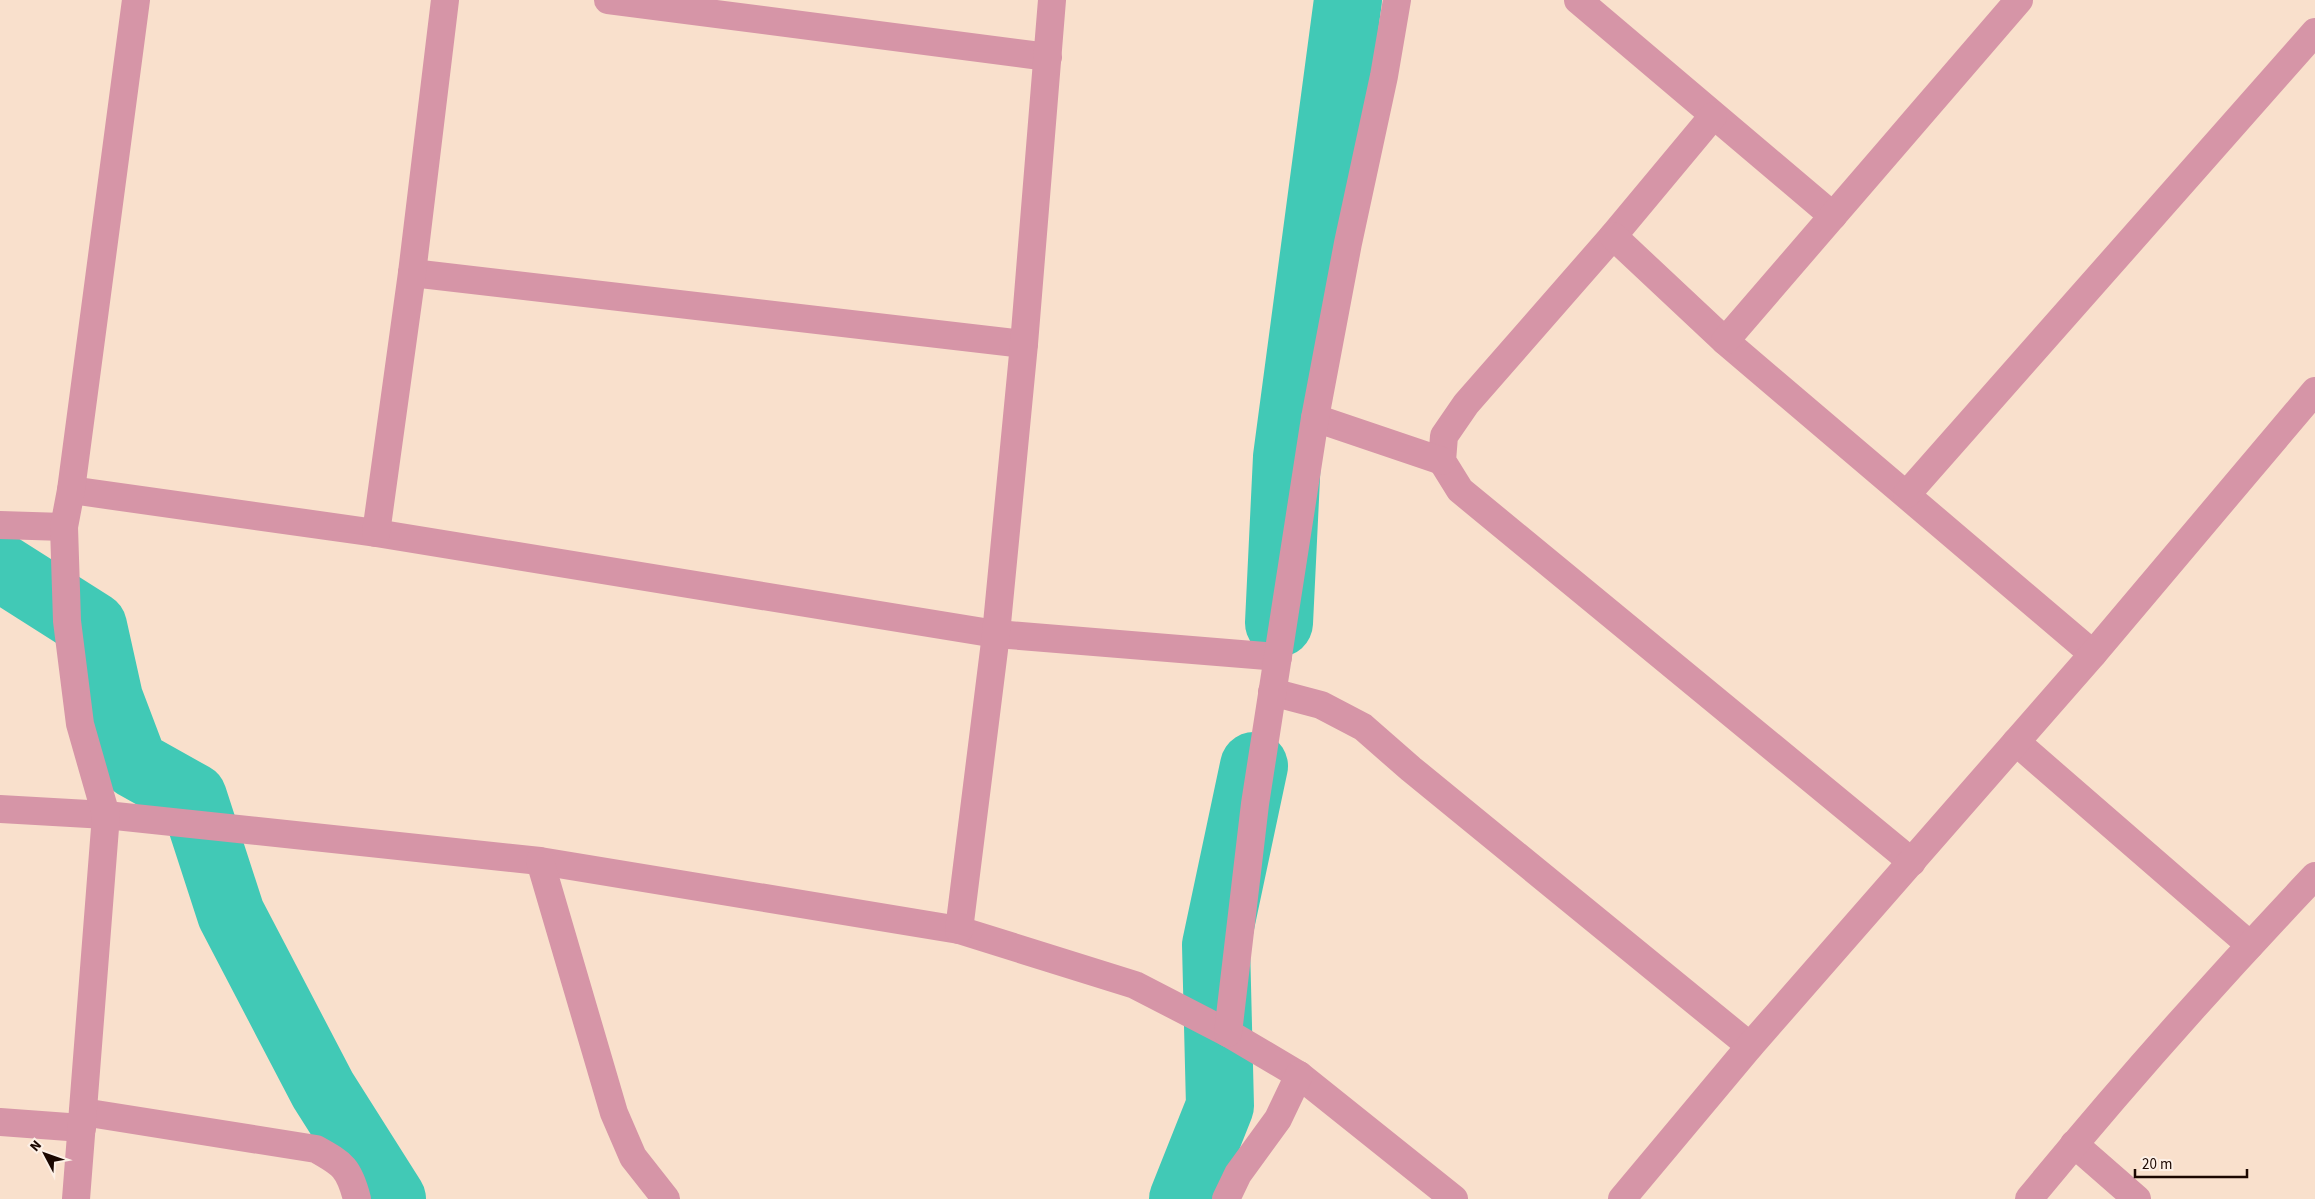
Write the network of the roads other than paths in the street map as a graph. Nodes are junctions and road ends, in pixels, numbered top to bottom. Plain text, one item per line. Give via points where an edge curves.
1 (136, 0) edge
2 (445, 0) edge
3 (608, 0) edge
4 (1052, 0) edge
5 (1397, 0) edge
6 (1578, 0) edge
7 (2014, 2) edge
8 (2315, 32) edge
9 (1048, 57) junction
10 (1713, 116) junction
11 (1833, 216) junction
12 (1614, 236) junction
13 (412, 273) junction
14 (1725, 341) junction
15 (1024, 344) junction
16 (2315, 391) edge
17 (1315, 418) junction
18 (1442, 461) junction
19 (71, 490) junction
20 (1907, 494) junction
21 (0, 525) edge
22 (64, 527) junction
23 (376, 533) junction
24 (996, 634) junction
25 (2093, 654) junction
26 (1278, 657) junction
27 (1272, 692) junction
28 (2016, 742) junction
29 (0, 809) edge
30 (106, 815) junction
31 (540, 861) junction
32 (1912, 862) junction
33 (2315, 876) edge
34 (959, 930) junction
35 (2250, 945) junction
36 (1228, 1033) junction
37 (1750, 1046) junction
38 (1299, 1075) junction
39 (82, 1120) junction
40 (0, 1122) edge
41 (2074, 1144) junction
42 (76, 1199) edge
43 (357, 1199) edge
44 (666, 1199) edge
45 (1226, 1199) edge
46 (1454, 1199) edge
47 (1622, 1199) edge
48 (2029, 1199) edge
49 (2137, 1199) edge

1 - 19 street
2 - 13 street
3 - 9 street
4 - 9 street
5 - 17 street
6 - 10 street
7 - 11 street
8 - 20 street
9 - 15 street
10 - 11 street
10 - 12 street
11 - 14 street
12 - 14 street
12 - 18 street via 1466,404 1444,436
13 - 15 street
13 - 23 street
14 - 20 street
15 - 24 street
16 - 25 street
17 - 18 street
17 - 26 street
18 - 32 street via 1460,490
19 - 22 street
19 - 23 street
20 - 25 street
21 - 22 street
22 - 30 street via 67,621 80,724
23 - 24 street
24 - 26 street
24 - 34 street
25 - 28 street
26 - 27 street
27 - 36 street
27 - 37 street via 1321,705 1363,727
28 - 32 street
28 - 35 street
29 - 30 street
30 - 31 street
30 - 39 street
31 - 34 street
31 - 44 street via 614,1113 633,1157
32 - 37 street
33 - 35 street
34 - 36 street via 1135,985
35 - 41 street
36 - 38 street
37 - 47 street
38 - 45 street via 1278,1119 1238,1174
38 - 46 street
39 - 40 street
39 - 42 street
39 - 43 street via 316,1148 341,1163 352,1181
41 - 48 street
41 - 49 street

